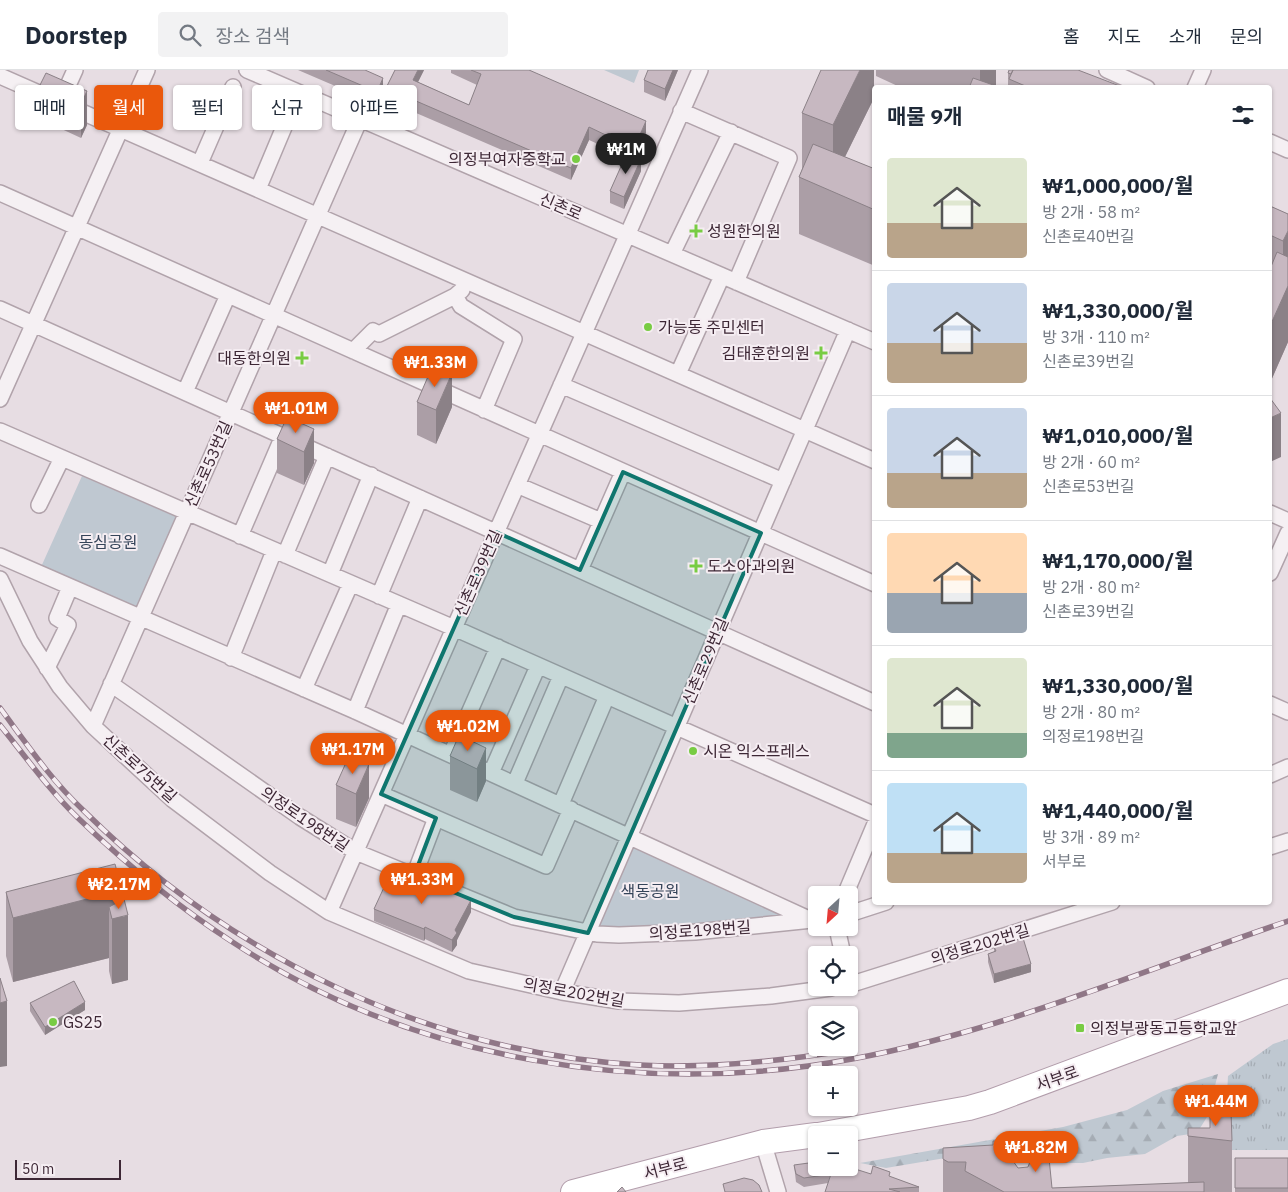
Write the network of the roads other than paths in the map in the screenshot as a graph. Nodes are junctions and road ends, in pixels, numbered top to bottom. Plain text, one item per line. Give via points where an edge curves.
1 (75, 70) edge
2 (147, 70) edge
3 (246, 70) edge
4 (700, 70) edge
5 (1107, 70) edge
6 (1203, 70) edge
7 (0, 76) edge
8 (21, 85) edge
9 (68, 85) edge
10 (140, 85) edge
11 (1140, 85) edge
12 (1196, 85) edge
13 (332, 107) edge
14 (682, 111) junction
15 (121, 130) edge
16 (123, 130) edge
17 (215, 130) edge
18 (283, 130) edge
19 (355, 130) edge
20 (385, 130) edge
21 (731, 132) junction
22 (1272, 143) edge
23 (1288, 150) edge
24 (200, 164) junction
25 (258, 189) junction
26 (0, 194) edge
27 (318, 215) junction
28 (76, 228) junction
29 (626, 234) junction
30 (672, 254) junction
31 (729, 279) junction
32 (470, 282) junction
33 (228, 295) junction
34 (455, 296) junction
35 (0, 309) edge
36 (274, 316) junction
37 (34, 324) junction
38 (848, 330) junction
39 (584, 332) junction
40 (872, 341) edge
41 (353, 351) junction
42 (678, 374) junction
43 (561, 385) junction
44 (184, 392) junction
45 (0, 400) edge
46 (484, 410) junction
47 (231, 413) junction
48 (0, 430) edge
49 (805, 430) junction
50 (539, 434) junction
51 (283, 436) junction
52 (327, 456) junction
53 (62, 458) junction
54 (872, 460) edge
55 (623, 472) junction
56 (371, 476) junction
57 (784, 481) junction
58 (517, 485) junction
59 (420, 498) junction
60 (39, 505) dead end
61 (187, 513) junction
62 (1272, 514) edge
63 (601, 521) junction
64 (1288, 521) edge
65 (496, 532) junction
66 (761, 533) junction
67 (1288, 533) edge
68 (240, 536) junction
69 (279, 553) junction
70 (0, 556) edge
71 (1272, 569) edge
72 (580, 570) junction
73 (330, 574) junction
74 (0, 578) edge
75 (872, 583) edge
76 (350, 584) junction
77 (70, 587) junction
78 (379, 596) junction
79 (399, 604) junction
80 (140, 618) junction
81 (454, 628) junction
82 (718, 632) junction
83 (498, 647) junction
84 (231, 658) junction
85 (538, 666) junction
86 (47, 668) junction
87 (561, 676) junction
88 (111, 684) junction
89 (304, 689) junction
90 (607, 696) junction
91 (872, 702) edge
92 (1272, 705) edge
93 (355, 710) junction
94 (1288, 712) edge
95 (93, 726) junction
96 (677, 727) junction
97 (407, 734) junction
98 (451, 754) junction
99 (1288, 767) edge
100 (491, 773) junction
101 (1272, 774) edge
102 (515, 783) junction
103 (381, 794) junction
104 (566, 807) junction
105 (872, 814) edge
106 (436, 818) junction
107 (872, 831) edge
108 (630, 835) junction
109 (1288, 841) edge
110 (1272, 846) edge
111 (356, 852) junction
112 (414, 876) junction
113 (848, 886) edge
114 (877, 905) edge
115 (1102, 905) edge
116 (858, 911) edge
117 (329, 912) junction
118 (808, 917) edge
119 (808, 921) edge
120 (588, 933) junction
121 (858, 980) edge
122 (808, 991) edge
123 (1288, 991) edge
124 (562, 992) junction
125 (858, 1128) edge
126 (808, 1136) edge
127 (763, 1142) junction
128 (573, 1192) edge
129 (778, 1192) edge

1 - 9 street
2 - 10 street
3 - 13 street, 신촌로
4 - 14 street, 신촌로39번길
5 - 11 street
6 - 12 street
7 - 8 street
14 - 21 street
14 - 29 street, 신촌로39번길
15 - 28 street
16 - 24 street
17 - 24 street
18 - 25 street
19 - 27 street, 신촌로53번길
20 - 29 street, 신촌로
21 - 30 street
21 - 31 street via 789,158
22 - 23 street
24 - 25 street
25 - 27 street
26 - 28 street
27 - 32 street
27 - 36 street, 신촌로53번길
28 - 33 street
28 - 37 street
29 - 30 street, 신촌로
29 - 39 street, 신촌로39번길
30 - 31 street, 신촌로
31 - 38 street, 신촌로
31 - 42 street
32 - 34 street
32 - 39 street
33 - 36 street
33 - 44 street
34 - 41 street via 379,334 374,331
34 - 46 street via 462,306 514,339
35 - 37 street
36 - 41 street
36 - 47 street, 신촌로53번길
37 - 44 street
37 - 45 street
38 - 40 street, 신촌로
38 - 49 street, 신촌로29번길
39 - 42 street
39 - 43 street, 신촌로39번길
41 - 46 street
42 - 49 street
43 - 50 street, 신촌로39번길
43 - 57 street
44 - 47 street
46 - 50 street
47 - 51 street
47 - 61 street, 신촌로53번길
48 - 53 street
49 - 54 street
49 - 57 street, 신촌로29번길
50 - 55 street
50 - 58 street, 신촌로39번길
51 - 52 street
51 - 68 street
52 - 56 street
52 - 69 street
53 - 60 street
53 - 61 street
55 - 63 street
55 - 66 street
56 - 59 street
56 - 73 street
57 - 66 street, 신촌로29번길
58 - 63 street
58 - 65 street, 신촌로39번길
59 - 65 street
59 - 78 street
61 - 68 street
61 - 80 street, 신촌로53번길
62 - 64 street
63 - 72 street
65 - 72 street
65 - 81 street, 신촌로39번길
66 - 75 street
66 - 82 street, 신촌로29번길
67 - 71 street
68 - 69 street
69 - 73 street
69 - 84 street
70 - 77 street
72 - 82 street
73 - 76 street
74 - 86 street, 신촌로75번길 via 30,641
76 - 78 street
76 - 89 street
77 - 80 street
77 - 86 street via 58,618 68,625
78 - 79 street
79 - 81 street
79 - 93 street
80 - 84 street
80 - 88 street, 신촌로53번길
81 - 83 street
81 - 97 street, 신촌로39번길
82 - 91 street
82 - 96 street, 신촌로29번길
83 - 85 street
83 - 98 street
84 - 89 street
85 - 87 street
85 - 100 street
86 - 95 street, 신촌로75번길
87 - 90 street
87 - 102 street
88 - 95 street, 신촌로53번길
88 - 111 street, 의정로198번길 via 300,817
89 - 93 street
90 - 96 street
90 - 104 street
92 - 94 street
93 - 97 street
95 - 117 street, 신촌로75번길 via 172,799 270,873
96 - 105 street
96 - 108 street, 신촌로29번길
97 - 98 street
97 - 103 street, 신촌로39번길
98 - 100 street
99 - 101 street
100 - 102 street
102 - 104 street
103 - 106 street
103 - 111 street, 신촌로39번길
104 - 106 street via 546,866
104 - 108 street
106 - 112 street
107 - 113 street
108 - 118 street
108 - 120 street, 신촌로29번길
109 - 110 street
111 - 112 street, 의정로198번길
111 - 117 street, 신촌로39번길
112 - 120 street, 의정로198번길 via 514,917
114 - 116 street
115 - 121 street, 의정로202번길
117 - 124 street, 의정로202번길 via 469,971
119 - 120 street, 의정로198번길 via 695,932
120 - 124 street, 신촌로29번길
122 - 124 street, 의정로202번길 via 679,1003 620,1001
123 - 125 main road, 서부로 via 990,1102
126 - 127 main road, 서부로
127 - 128 main road, 서부로
127 - 129 street

